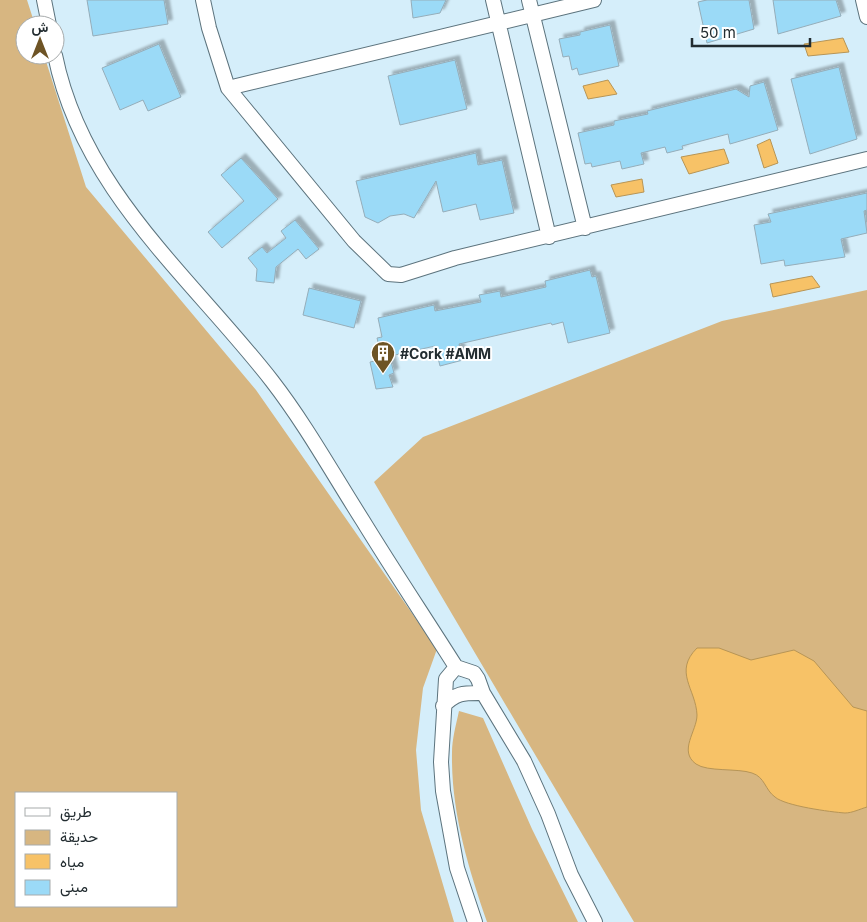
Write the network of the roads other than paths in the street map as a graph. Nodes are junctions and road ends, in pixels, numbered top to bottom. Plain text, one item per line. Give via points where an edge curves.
1 (44, 0) edge
2 (203, 0) edge
3 (493, 0) edge
4 (529, 0) edge
5 (594, 0) edge
6 (863, 0) edge
7 (47, 15) edge
8 (533, 15) junction
9 (867, 17) edge
10 (498, 22) junction
11 (58, 65) edge
12 (228, 88) junction
13 (867, 159) edge
14 (586, 228) junction
15 (549, 237) junction
16 (456, 667) junction
17 (483, 693) junction
18 (444, 706) junction
19 (475, 922) edge
20 (595, 922) edge

1 - 7 street
2 - 12 street
3 - 10 street
4 - 8 street
5 - 8 street
6 - 9 street
8 - 10 street
8 - 14 street
10 - 12 street
10 - 15 street
11 - 16 street via 79,127 120,199 146,235 272,382 310,436
12 - 15 street via 354,241 388,274 401,276 455,258
13 - 14 street
14 - 15 street
16 - 17 street via 474,673
16 - 18 street via 446,679
17 - 18 street via 453,696
17 - 20 street via 524,761 571,875
18 - 19 street via 441,762 446,813 457,868

